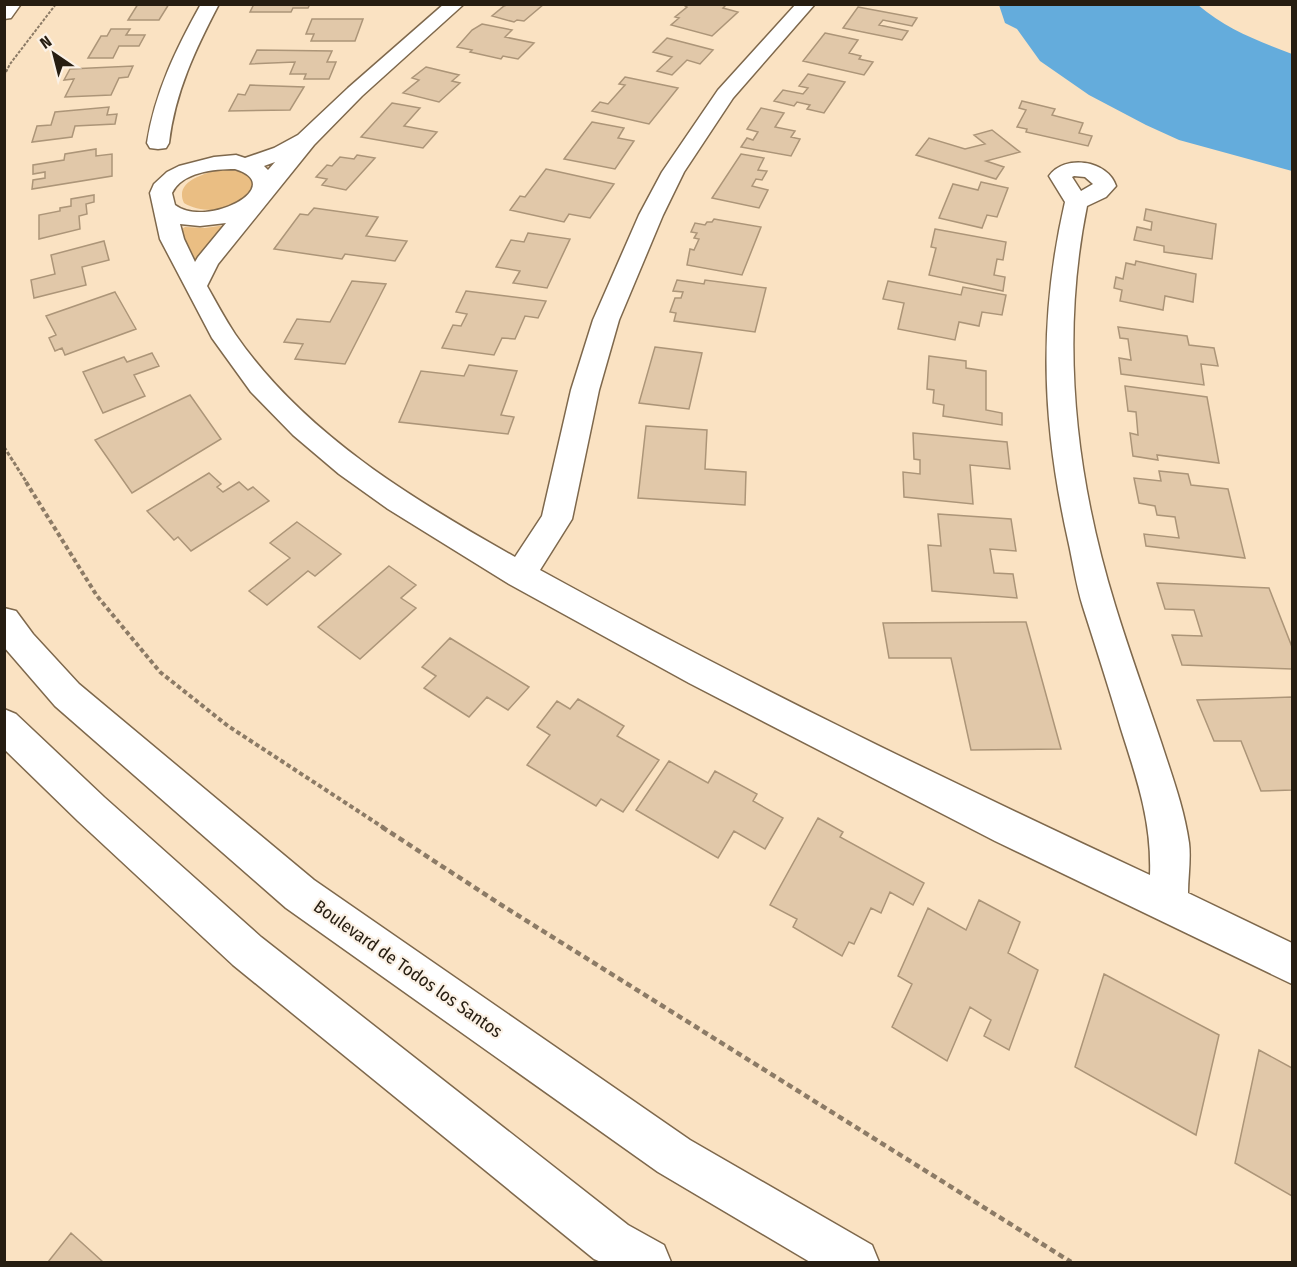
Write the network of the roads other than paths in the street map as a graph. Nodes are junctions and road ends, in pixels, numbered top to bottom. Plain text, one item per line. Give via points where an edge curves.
1 (12, 4) edge
2 (210, 4) edge
3 (455, 4) edge
4 (806, 4) edge
5 (4, 14) edge
6 (306, 140) junction
7 (158, 143) junction
8 (211, 163) junction
9 (247, 164) junction
10 (259, 195) junction
11 (164, 197) junction
12 (1077, 202) dead end
13 (195, 286) junction
14 (520, 575) junction
15 (4, 621) edge
16 (4, 725) edge
17 (1168, 903) junction
18 (1293, 964) edge
19 (628, 1256) edge
20 (855, 1263) edge

1 - 5 street
2 - 7 street via 174,71
3 - 6 street
4 - 14 street via 725,94 673,172 651,215 606,320 585,390 557,519
6 - 9 street
6 - 10 street
7 - 8 street via 179,158
7 - 11 street
8 - 9 street
8 - 11 street via 183,172
9 - 10 street via 265,178
10 - 11 street via 227,216 195,219 170,213
10 - 13 street via 225,236
11 - 13 street via 172,239
12 - 17 street via 1065,254 1059,316 1063,430 1098,603 1162,800 1170,845
13 - 14 street via 210,319 235,353 273,399 314,438 363,477
14 - 17 street via 670,657 1007,827
15 - 20 street, Boulevard de Todos los Santos via 67,696 300,894 674,1156
16 - 19 street via 246,951
17 - 18 street

